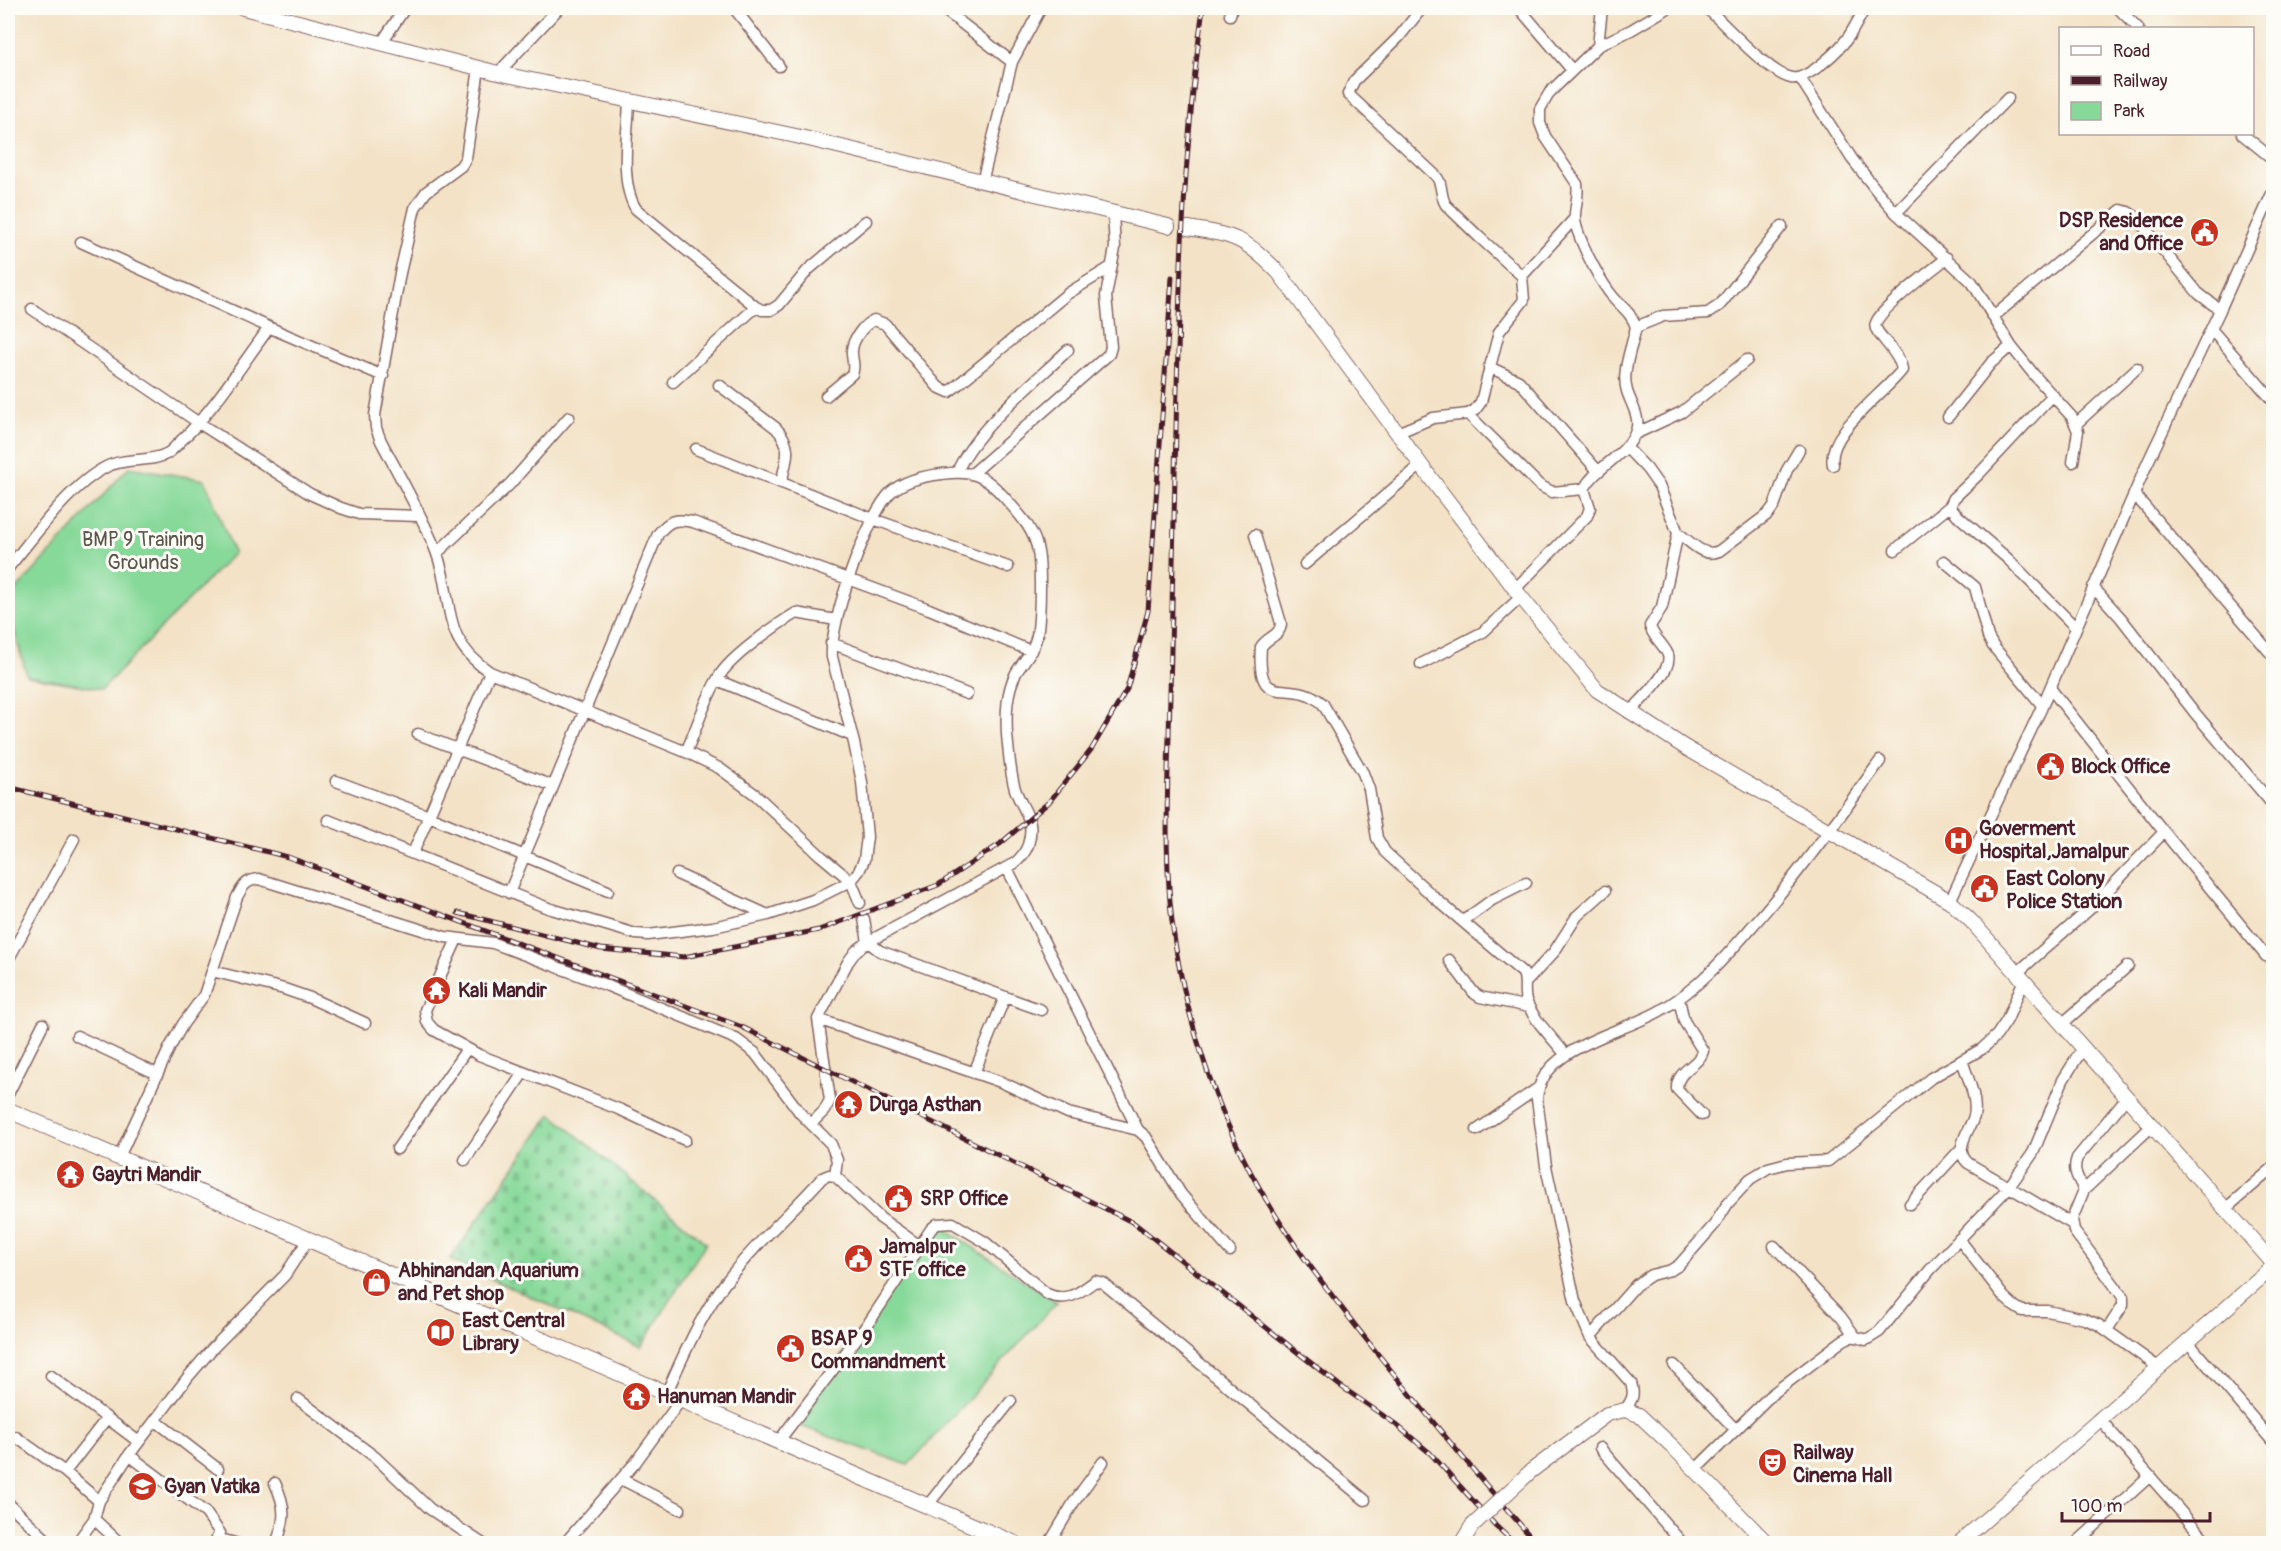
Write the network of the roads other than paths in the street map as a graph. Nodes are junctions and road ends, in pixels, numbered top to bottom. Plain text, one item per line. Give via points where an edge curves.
1 (243, 8) edge
2 (405, 8) edge
3 (559, 8) edge
4 (734, 8) edge
5 (942, 8) edge
6 (1041, 8) edge
7 (1422, 8) edge
8 (1519, 8) edge
9 (1602, 8) edge
10 (1668, 8) edge
11 (1707, 8) edge
12 (1865, 8) edge
13 (2118, 8) edge
14 (2137, 27) edge
15 (382, 42) junction
16 (1598, 46) junction
17 (1012, 62) junction
18 (779, 66) dead end
19 (479, 68) junction
20 (1572, 70) junction
21 (498, 73) junction
22 (1800, 78) junction
23 (2008, 98) dead end
24 (629, 102) junction
25 (2243, 135) edge
26 (2274, 160) edge
27 (982, 182) junction
28 (2274, 189) edge
29 (1113, 213) junction
30 (1896, 213) junction
31 (1574, 219) junction
32 (866, 221) dead end
33 (1168, 226) dead end
34 (1782, 226) dead end
35 (1188, 228) dead end
36 (81, 242) dead end
37 (1947, 258) junction
38 (1111, 267) junction
39 (1522, 276) junction
40 (756, 307) junction
41 (32, 309) dead end
42 (2220, 310) junction
43 (1994, 317) junction
44 (1636, 327) junction
45 (269, 328) junction
46 (2211, 329) junction
47 (2012, 346) junction
48 (1068, 351) dead end
49 (1747, 360) dead end
50 (1489, 367) junction
51 (2137, 368) dead end
52 (382, 376) junction
53 (673, 382) dead end
54 (719, 385) dead end
55 (2053, 395) junction
56 (826, 396) dead end
57 (2274, 402) edge
58 (1468, 414) junction
59 (569, 417) dead end
60 (1948, 417) dead end
61 (199, 423) junction
62 (2076, 424) junction
63 (1397, 433) junction
64 (1635, 434) junction
65 (1626, 447) junction
66 (696, 449) dead end
67 (1798, 450) dead end
68 (2073, 462) dead end
69 (1421, 465) junction
70 (1833, 465) dead end
71 (1598, 471) junction
72 (957, 472) junction
73 (973, 473) junction
74 (781, 483) junction
75 (1584, 489) junction
76 (2134, 494) junction
77 (1950, 507) junction
78 (419, 516) junction
79 (873, 519) junction
80 (1678, 533) junction
81 (1255, 535) dead end
82 (1895, 550) dead end
83 (437, 553) junction
84 (1944, 561) dead end
85 (1305, 564) dead end
86 (1008, 567) dead end
87 (8, 568) edge
88 (849, 580) junction
89 (2093, 587) junction
90 (1518, 593) junction
91 (836, 620) junction
92 (2076, 628) junction
93 (831, 643) junction
94 (1031, 651) junction
95 (2274, 657) edge
96 (1421, 664) dead end
97 (490, 672) junction
98 (717, 680) junction
99 (2050, 688) junction
100 (968, 694) dead end
101 (2042, 705) junction
102 (586, 710) junction
103 (1629, 712) junction
104 (418, 734) dead end
105 (852, 736) junction
106 (457, 748) junction
107 (686, 752) junction
108 (1880, 761) dead end
109 (336, 781) dead end
110 (553, 786) junction
111 (2274, 806) edge
112 (429, 816) junction
113 (328, 820) dead end
114 (1829, 831) junction
115 (2164, 832) junction
116 (74, 839) dead end
117 (413, 853) junction
118 (524, 856) junction
119 (1007, 868) junction
120 (677, 874) dead end
121 (851, 881) junction
122 (1526, 883) dead end
123 (608, 891) dead end
124 (1605, 891) dead end
125 (509, 893) junction
126 (1950, 901) junction
127 (860, 903) dead end
128 (768, 915) junction
129 (864, 919) dead end
130 (1463, 921) junction
131 (457, 939) junction
132 (868, 942) junction
133 (8, 960) edge
134 (1449, 960) dead end
135 (2274, 960) edge
136 (2128, 966) dead end
137 (212, 971) junction
138 (2020, 977) junction
139 (1526, 982) junction
140 (1005, 997) junction
141 (1679, 999) junction
142 (1529, 1007) junction
143 (1041, 1010) dead end
144 (818, 1019) junction
145 (365, 1023) dead end
146 (43, 1024) dead end
147 (2062, 1024) junction
148 (76, 1036) dead end
149 (2083, 1048) junction
150 (467, 1049) junction
151 (1565, 1054) junction
152 (1962, 1060) junction
153 (524, 1073) junction
154 (974, 1073) junction
155 (157, 1074) junction
156 (1538, 1088) junction
157 (8, 1094) edge
158 (2127, 1097) junction
159 (8, 1110) edge
160 (1702, 1115) dead end
161 (811, 1124) junction
162 (2152, 1126) junction
163 (1138, 1130) junction
164 (1477, 1130) dead end
165 (685, 1140) dead end
166 (397, 1149) dead end
167 (1960, 1150) junction
168 (118, 1157) junction
169 (465, 1160) dead end
170 (2274, 1167) edge
171 (835, 1176) junction
172 (2009, 1187) junction
173 (2084, 1191) junction
174 (1910, 1204) dead end
175 (2224, 1210) junction
176 (2072, 1224) junction
177 (1959, 1239) junction
178 (308, 1240) junction
179 (920, 1246) junction
180 (1774, 1246) dead end
181 (1230, 1251) dead end
182 (2273, 1265) edge
183 (2107, 1330) junction
184 (1855, 1336) junction
185 (1590, 1337) junction
186 (2187, 1341) junction
187 (1674, 1365) dead end
188 (2158, 1366) junction
189 (51, 1376) dead end
190 (666, 1394) junction
191 (298, 1399) dead end
192 (680, 1401) junction
193 (1011, 1401) dead end
194 (1625, 1410) junction
195 (107, 1418) junction
196 (2099, 1418) junction
197 (156, 1421) junction
198 (1736, 1430) junction
199 (16, 1437) dead end
200 (781, 1438) junction
201 (139, 1442) junction
202 (2274, 1443) edge
203 (1600, 1448) dead end
204 (129, 1455) junction
205 (1103, 1462) dead end
206 (218, 1470) dead end
207 (1695, 1470) junction
208 (65, 1472) junction
209 (2150, 1476) junction
210 (621, 1479) junction
211 (275, 1483) dead end
212 (1365, 1500) dead end
213 (99, 1501) junction
214 (8, 1503) edge
215 (927, 1506) junction
216 (680, 1509) dead end
217 (94, 1519) junction
218 (214, 1541) edge
219 (51, 1544) edge
220 (76, 1544) edge
221 (122, 1544) edge
222 (238, 1544) edge
223 (276, 1544) edge
224 (483, 1544) edge
225 (564, 1544) edge
226 (1016, 1544) edge
227 (1049, 1544) edge
228 (1461, 1544) edge
229 (1683, 1544) edge
230 (1768, 1544) edge
231 (1958, 1544) edge
232 (2075, 1544) edge
233 (2209, 1544) edge

1 - 15 street
2 - 15 street
3 - 21 street
4 - 18 street
5 - 17 street
6 - 17 street
7 - 39 street via 1354,81 1348,94 1435,175 1442,185 1442,200
8 - 20 street
9 - 16 street
10 - 16 street
11 - 22 street via 1768,64 1790,78
12 - 22 street via 1848,37
13 - 14 street
15 - 19 street
16 - 20 street
17 - 27 street
19 - 21 street
19 - 52 street via 466,158 426,192 415,208
20 - 31 street via 1550,92 1540,109 1540,123 1577,184
21 - 24 street
22 - 30 street via 1852,159
23 - 30 street
24 - 27 street via 796,136
24 - 40 street via 627,179 631,201
25 - 26 street
27 - 29 street
28 - 42 street
29 - 33 street
29 - 38 street
30 - 37 street
31 - 39 street
31 - 44 street via 1604,282
32 - 40 street via 808,270 779,305 771,310
34 - 44 street via 1720,305 1708,313 1663,316
35 - 63 street via 1237,238 1262,255
36 - 45 street
37 - 43 street via 1971,282
37 - 70 street via 1877,321 1878,332 1898,358 1902,370 1839,436
38 - 56 street via 1067,294 949,392 938,387 885,324 874,320 867,323 852,350 852,374
38 - 73 street via 1106,296 1109,354
39 - 50 street via 1524,300 1499,332
40 - 53 street
41 - 61 street
42 - 43 street via 2198,293 2136,218 2121,210
42 - 46 street
43 - 47 street
44 - 64 street via 1626,372 1626,389 1638,424
45 - 52 street
45 - 61 street
46 - 57 street
46 - 76 street
47 - 55 street
47 - 60 street via 1988,366
48 - 72 street via 990,425 963,458
49 - 64 street via 1682,412
50 - 58 street via 1481,402
50 - 71 street via 1519,381
51 - 62 street
52 - 78 street via 376,428
54 - 74 street via 783,436 788,453
55 - 62 street
55 - 77 street via 1954,498
58 - 63 street via 1433,418
58 - 75 street via 1539,485 1561,493
59 - 83 street via 510,483
61 - 78 street via 310,494 341,508 377,516
61 - 87 street via 167,454 126,460 88,477
62 - 68 street
63 - 69 street
64 - 65 street
65 - 71 street
65 - 80 street via 1659,486
66 - 74 street
67 - 80 street via 1768,514 1719,551 1704,552
69 - 85 street
69 - 90 street
71 - 75 street
72 - 73 street
72 - 79 street via 900,485 885,498
73 - 94 street via 996,488 1024,520 1038,551 1039,632
74 - 79 street
75 - 90 street via 1590,508 1587,516
76 - 89 street
76 - 95 street
77 - 82 street
77 - 92 street
78 - 83 street
79 - 86 street
79 - 88 street
80 - 103 street via 1662,607 1650,626 1667,652 1668,662
81 - 130 street via 1281,623 1278,633 1261,647 1266,687 1304,691 1323,704 1363,773 1381,845 1400,867
83 - 97 street via 458,640 466,654
84 - 101 street via 1975,587 1993,646
88 - 91 street
88 - 94 street
88 - 102 street via 693,522 666,523 658,534
89 - 92 street
89 - 111 street
90 - 96 street via 1482,632
90 - 103 street via 1586,680
91 - 93 street
91 - 98 street via 796,613 728,665
92 - 99 street
93 - 100 street
93 - 105 street
94 - 119 street via 1008,693 1006,715 1014,783 1032,827 1024,856
97 - 102 street
97 - 106 street
98 - 105 street
98 - 107 street
99 - 101 street
99 - 115 street
101 - 126 street
102 - 107 street
102 - 110 street
103 - 114 street
104 - 106 street
105 - 121 street via 862,782 867,837 864,860
106 - 110 street
106 - 112 street
107 - 121 street via 738,780
108 - 114 street
109 - 112 street
110 - 118 street
112 - 117 street
112 - 118 street
113 - 117 street
114 - 126 street
114 - 141 street via 1781,894 1725,957
115 - 135 street via 2266,956
115 - 138 street
116 - 133 street
117 - 125 street
118 - 123 street
118 - 125 street
119 - 132 street
119 - 163 street
120 - 128 street
121 - 127 street
121 - 128 street via 813,900
122 - 130 street via 1492,900
124 - 139 street via 1577,916 1554,952
125 - 128 street via 636,934 712,927
126 - 138 street
129 - 132 street
130 - 139 street via 1517,967
131 - 137 street via 259,879 250,880 237,897
131 - 150 street via 430,996 425,1016 434,1030
131 - 161 street via 493,943 736,1039 755,1053
132 - 140 street via 890,955
132 - 144 street via 848,962
134 - 142 street via 1480,997
136 - 147 street
137 - 145 street via 293,992
137 - 155 street via 200,1003 183,1024
138 - 147 street
138 - 152 street via 2007,1020 1997,1035
139 - 142 street
140 - 143 street
140 - 154 street
141 - 151 street via 1662,1011
141 - 160 street via 1684,1021 1703,1051 1678,1081 1677,1089
142 - 151 street
144 - 154 street
144 - 161 street via 830,1100
146 - 157 street
147 - 149 street
148 - 155 street
149 - 158 street
149 - 172 street via 2063,1080 2033,1153
150 - 153 street
150 - 166 street
151 - 156 street via 1550,1067
152 - 167 street via 1974,1113
152 - 185 street via 1930,1078 1828,1161 1787,1163 1750,1179 1679,1265 1636,1284
153 - 165 street via 621,1110
153 - 169 street
154 - 163 street via 1084,1119
155 - 168 street
156 - 164 street
156 - 185 street via 1546,1166 1575,1301
158 - 162 street
158 - 173 street via 2078,1158 2074,1171
159 - 168 main road
161 - 171 street via 831,1144 837,1161
162 - 173 street
162 - 175 street
163 - 181 street via 1181,1194
167 - 172 street via 1968,1163
167 - 174 street
168 - 178 main road
170 - 175 street
171 - 179 street via 880,1218
171 - 190 street via 822,1178 732,1274 702,1318
172 - 176 street
172 - 177 street
173 - 176 street
175 - 182 street
176 - 183 street via 2123,1297 2123,1305
177 - 183 street via 2004,1297 2022,1311 2047,1311 2085,1319
177 - 184 street via 1879,1332 1866,1340
178 - 190 main road
178 - 197 street via 285,1275 212,1349
179 - 200 street via 870,1321
179 - 212 street via 937,1224 953,1222 1058,1299 1079,1293 1095,1281 1103,1283
180 - 184 street
182 - 186 street
183 - 188 street
184 - 198 street via 1842,1341 1772,1395
185 - 194 street via 1631,1383 1634,1392
186 - 188 street
186 - 202 street
187 - 198 street
188 - 196 street
189 - 195 street
190 - 192 main road
191 - 224 street via 375,1457 430,1509
192 - 200 main road
192 - 210 street
193 - 215 street
194 - 207 street via 1639,1416
194 - 228 street, bridge via 1607,1414 1531,1471 1472,1526
195 - 201 street
195 - 208 street
196 - 209 street
196 - 231 street
197 - 201 street
197 - 206 street
198 - 207 street
199 - 208 street
200 - 215 main road
201 - 204 street
203 - 229 street
204 - 213 street
204 - 218 street via 206,1513 220,1533
205 - 227 street
207 - 230 street
208 - 213 street
209 - 232 street
209 - 233 street
210 - 216 street
210 - 225 street
211 - 223 street via 284,1512
213 - 217 street
214 - 219 street
215 - 226 main road
217 - 220 street
217 - 221 street
218 - 222 street

